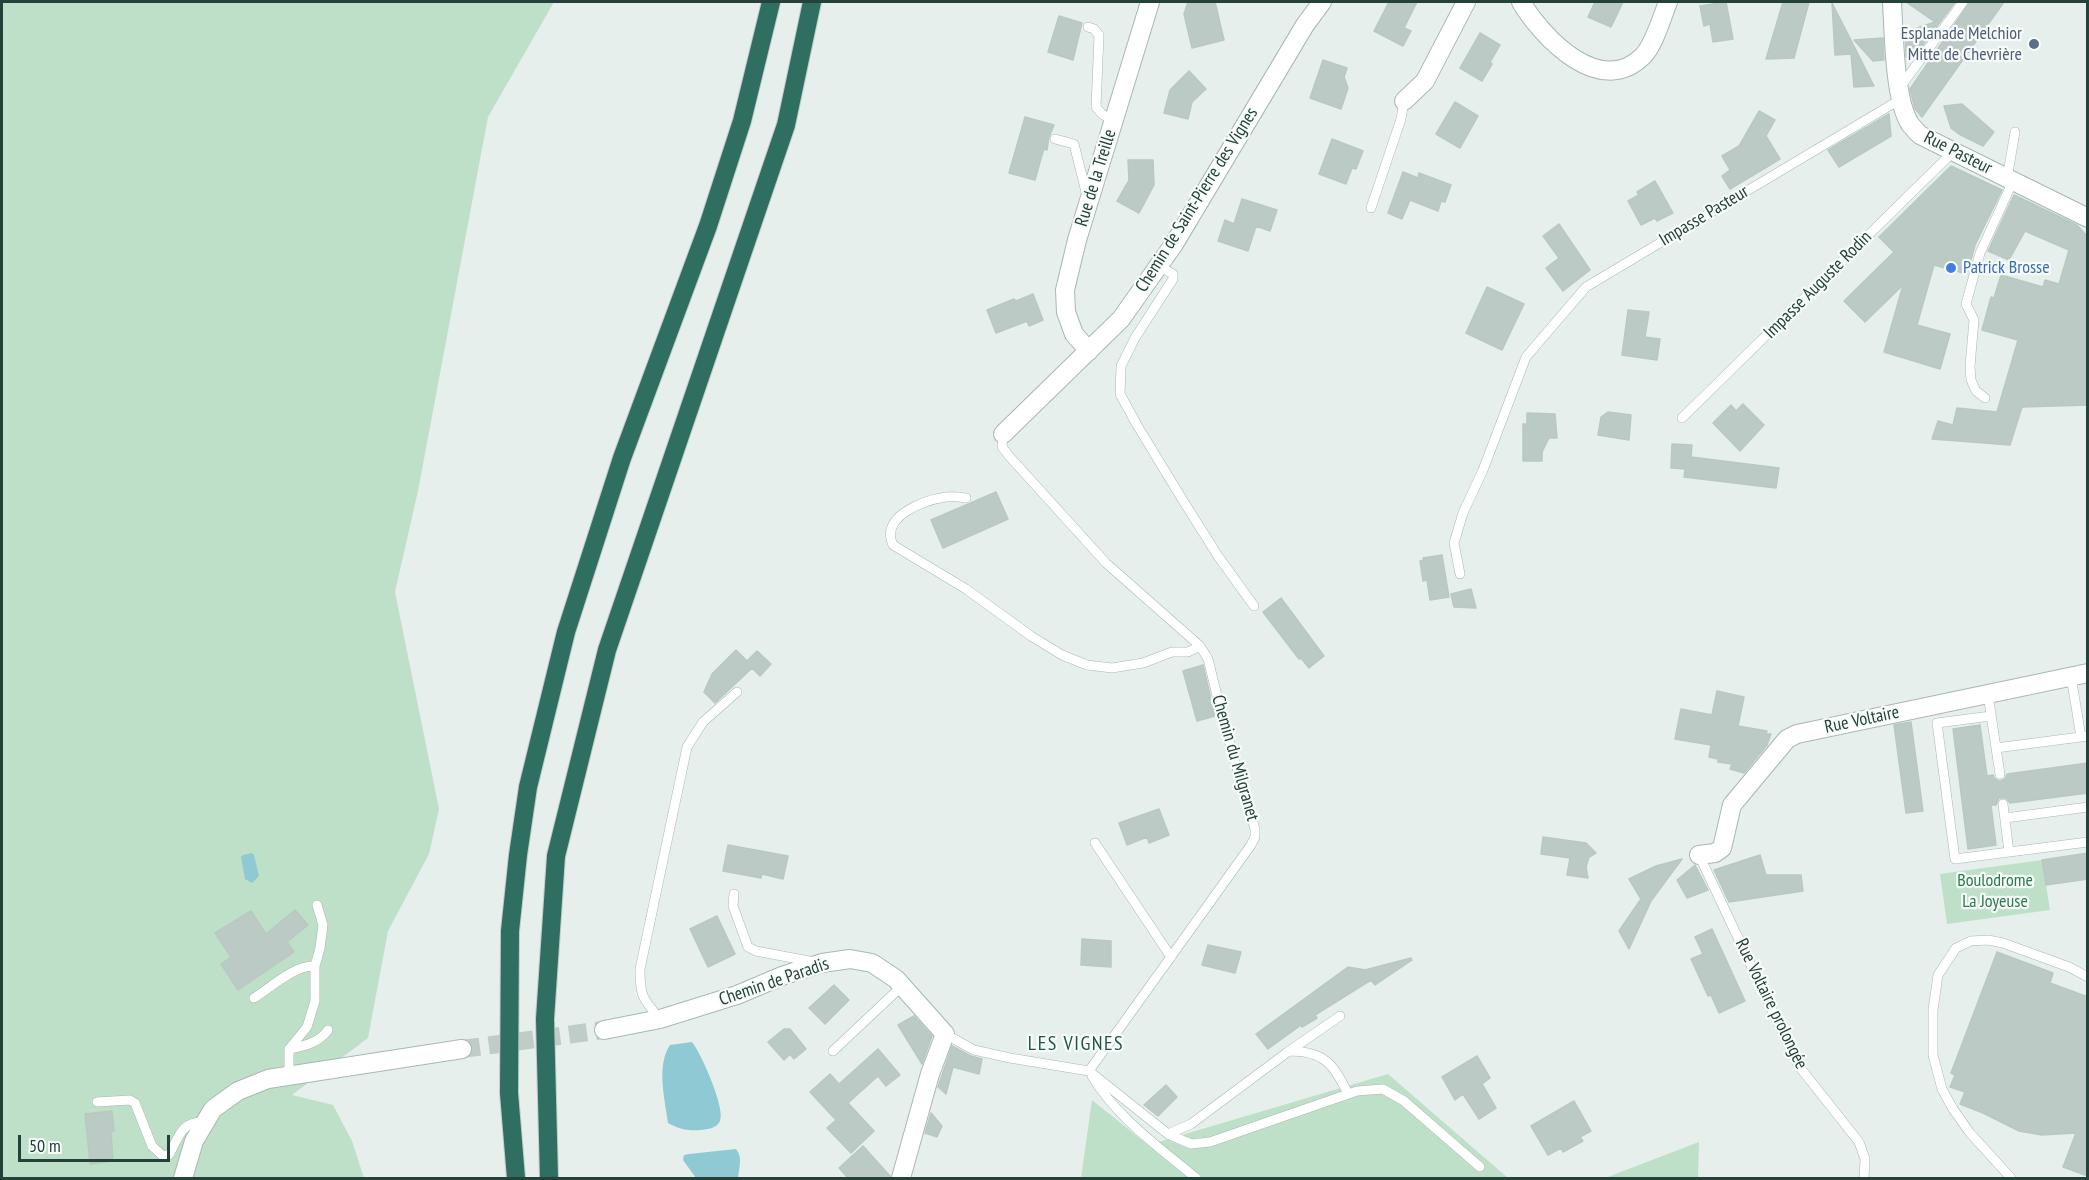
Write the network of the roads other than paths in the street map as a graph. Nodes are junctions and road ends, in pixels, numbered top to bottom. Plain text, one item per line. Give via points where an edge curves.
1 (771, 2) edge
2 (812, 2) edge
3 (1150, 2) edge
4 (1322, 2) edge
5 (1466, 2) edge
6 (1521, 2) edge
7 (1668, 2) edge
8 (1892, 2) edge
9 (1963, 2) edge
10 (1088, 27) dead end
11 (1901, 94) junction
12 (1404, 101) joint
13 (1113, 121) junction
14 (2014, 132) dead end
15 (1055, 139) dead end
16 (1953, 152) junction
17 (2010, 180) junction
18 (1088, 201) junction
19 (1371, 208) dead end
20 (2088, 218) edge
21 (1158, 266) junction
22 (1089, 351) junction
23 (1985, 398) dead end
24 (1682, 418) dead end
25 (1003, 434) joint
26 (966, 498) dead end
27 (1460, 574) dead end
28 (1254, 606) dead end
29 (1200, 646) junction
30 (2079, 675) edge
31 (737, 692) dead end
32 (1988, 694) junction
33 (1991, 716) junction
34 (2084, 736) edge
35 (1996, 748) junction
36 (2000, 774) dead end
37 (2003, 804) dead end
38 (2088, 807) edge
39 (2005, 818) junction
40 (2088, 842) edge
41 (1095, 843) dead end
42 (2009, 852) junction
43 (1700, 855) joint
44 (734, 894) dead end
45 (317, 905) dead end
46 (1171, 957) junction
47 (822, 963) junction
48 (315, 966) junction
49 (2088, 977) edge
50 (902, 986) junction
51 (254, 998) dead end
52 (1340, 1016) dead end
53 (660, 1019) junction
54 (328, 1030) dead end
55 (604, 1030) tunnel mouth
56 (945, 1034) junction
57 (289, 1049) junction
58 (462, 1049) tunnel mouth
59 (833, 1051) dead end
60 (1289, 1051) junction
61 (1089, 1071) junction
62 (289, 1075) junction
63 (1348, 1094) junction
64 (97, 1102) dead end
65 (206, 1122) junction
66 (1168, 1134) junction
67 (1480, 1167) dead end
68 (183, 1179) edge
69 (516, 1179) edge
70 (549, 1179) edge
71 (901, 1179) edge
72 (1196, 1179) edge
73 (1864, 1179) edge
74 (2011, 1179) edge

1 - 69 highway via 742,121 715,205 622,458 569,621 528,787 510,931 510,1093
2 - 70 highway via 786,125 607,650 556,856 545,1019
3 - 13 street, Rue de la Treille
4 - 21 street, Chemin de Saint-Pierre des Vignes
5 - 12 street via 1425,81
6 - 7 street via 1562,51 1589,67 1608,71 1626,67 1643,56
8 - 11 street, Rue Pasteur
9 - 11 lane
10 - 13 lane via 1099,35 1096,107
11 - 16 street, Rue Pasteur via 1909,123 1920,135
11 - 27 lane, Impasse Pasteur via 1586,287 1526,357 1484,470 1463,513 1454,543
12 - 19 lane
13 - 18 street, Rue de la Treille
14 - 17 lane
15 - 18 lane via 1074,144
16 - 17 street, Rue Pasteur
16 - 24 lane, Impasse Auguste Rodin
17 - 20 street, Rue Pasteur
17 - 23 lane via 1980,253 1966,304 1974,320 1971,380
18 - 22 street, Rue de la Treille via 1065,290 1066,312 1074,334
21 - 22 street, Chemin de Saint-Pierre des Vignes via 1121,318
21 - 28 lane via 1173,274 1173,279 1121,366 1120,394 1188,508
22 - 25 street, Chemin de Saint-Pierre des Vignes
25 - 29 lane, Chemin du Milgranet via 1002,447 1009,456 1106,563
26 - 29 lane via 949,496 910,508 891,528 889,537 893,545 1062,656 1087,665 1133,665
29 - 46 lane, Chemin du Milgranet via 1208,659 1255,837
30 - 32 street, Rue Voltaire
30 - 34 lane
31 - 53 lane via 703,722 687,747 640,969 640,989
32 - 33 lane
32 - 43 street, Rue Voltaire via 1787,739 1732,805 1722,848
33 - 35 lane
33 - 42 lane via 1937,723 1955,859
34 - 35 lane
35 - 36 lane
37 - 39 lane
38 - 39 lane
39 - 42 lane
40 - 42 lane
41 - 46 lane
43 - 73 lane, Rue Voltaire prolongée via 1798,1065 1859,1142 1865,1159
44 - 47 lane via 733,906 748,947
45 - 48 lane via 323,925
46 - 61 lane, Chemin du Milgranet
47 - 50 street, Chemin de Paradis via 850,959 872,963
47 - 53 street, Chemin de Paradis
48 - 51 lane via 298,969
48 - 57 lane via 315,1000 307,1027
49 - 74 lane via 2069,966 1988,940 1971,940 1956,948 1938,975 1933,1055 1942,1089 1953,1110
50 - 56 street, Chemin de Paradis
50 - 59 lane
52 - 60 lane
53 - 55 street, Chemin de Paradis
54 - 57 lane via 310,1044
56 - 61 lane via 974,1050
56 - 71 street
57 - 62 lane
58 - 62 street
60 - 63 lane via 1306,1051 1330,1063
60 - 66 lane via 1191,1124
61 - 66 lane
61 - 72 lane via 1116,1110
62 - 65 street via 268,1078 238,1092 213,1109
63 - 66 lane via 1210,1142 1191,1144
63 - 67 lane via 1383,1089 1404,1101
64 - 65 lane via 135,1103 152,1146 163,1156 169,1155 189,1124
65 - 68 street via 194,1141

